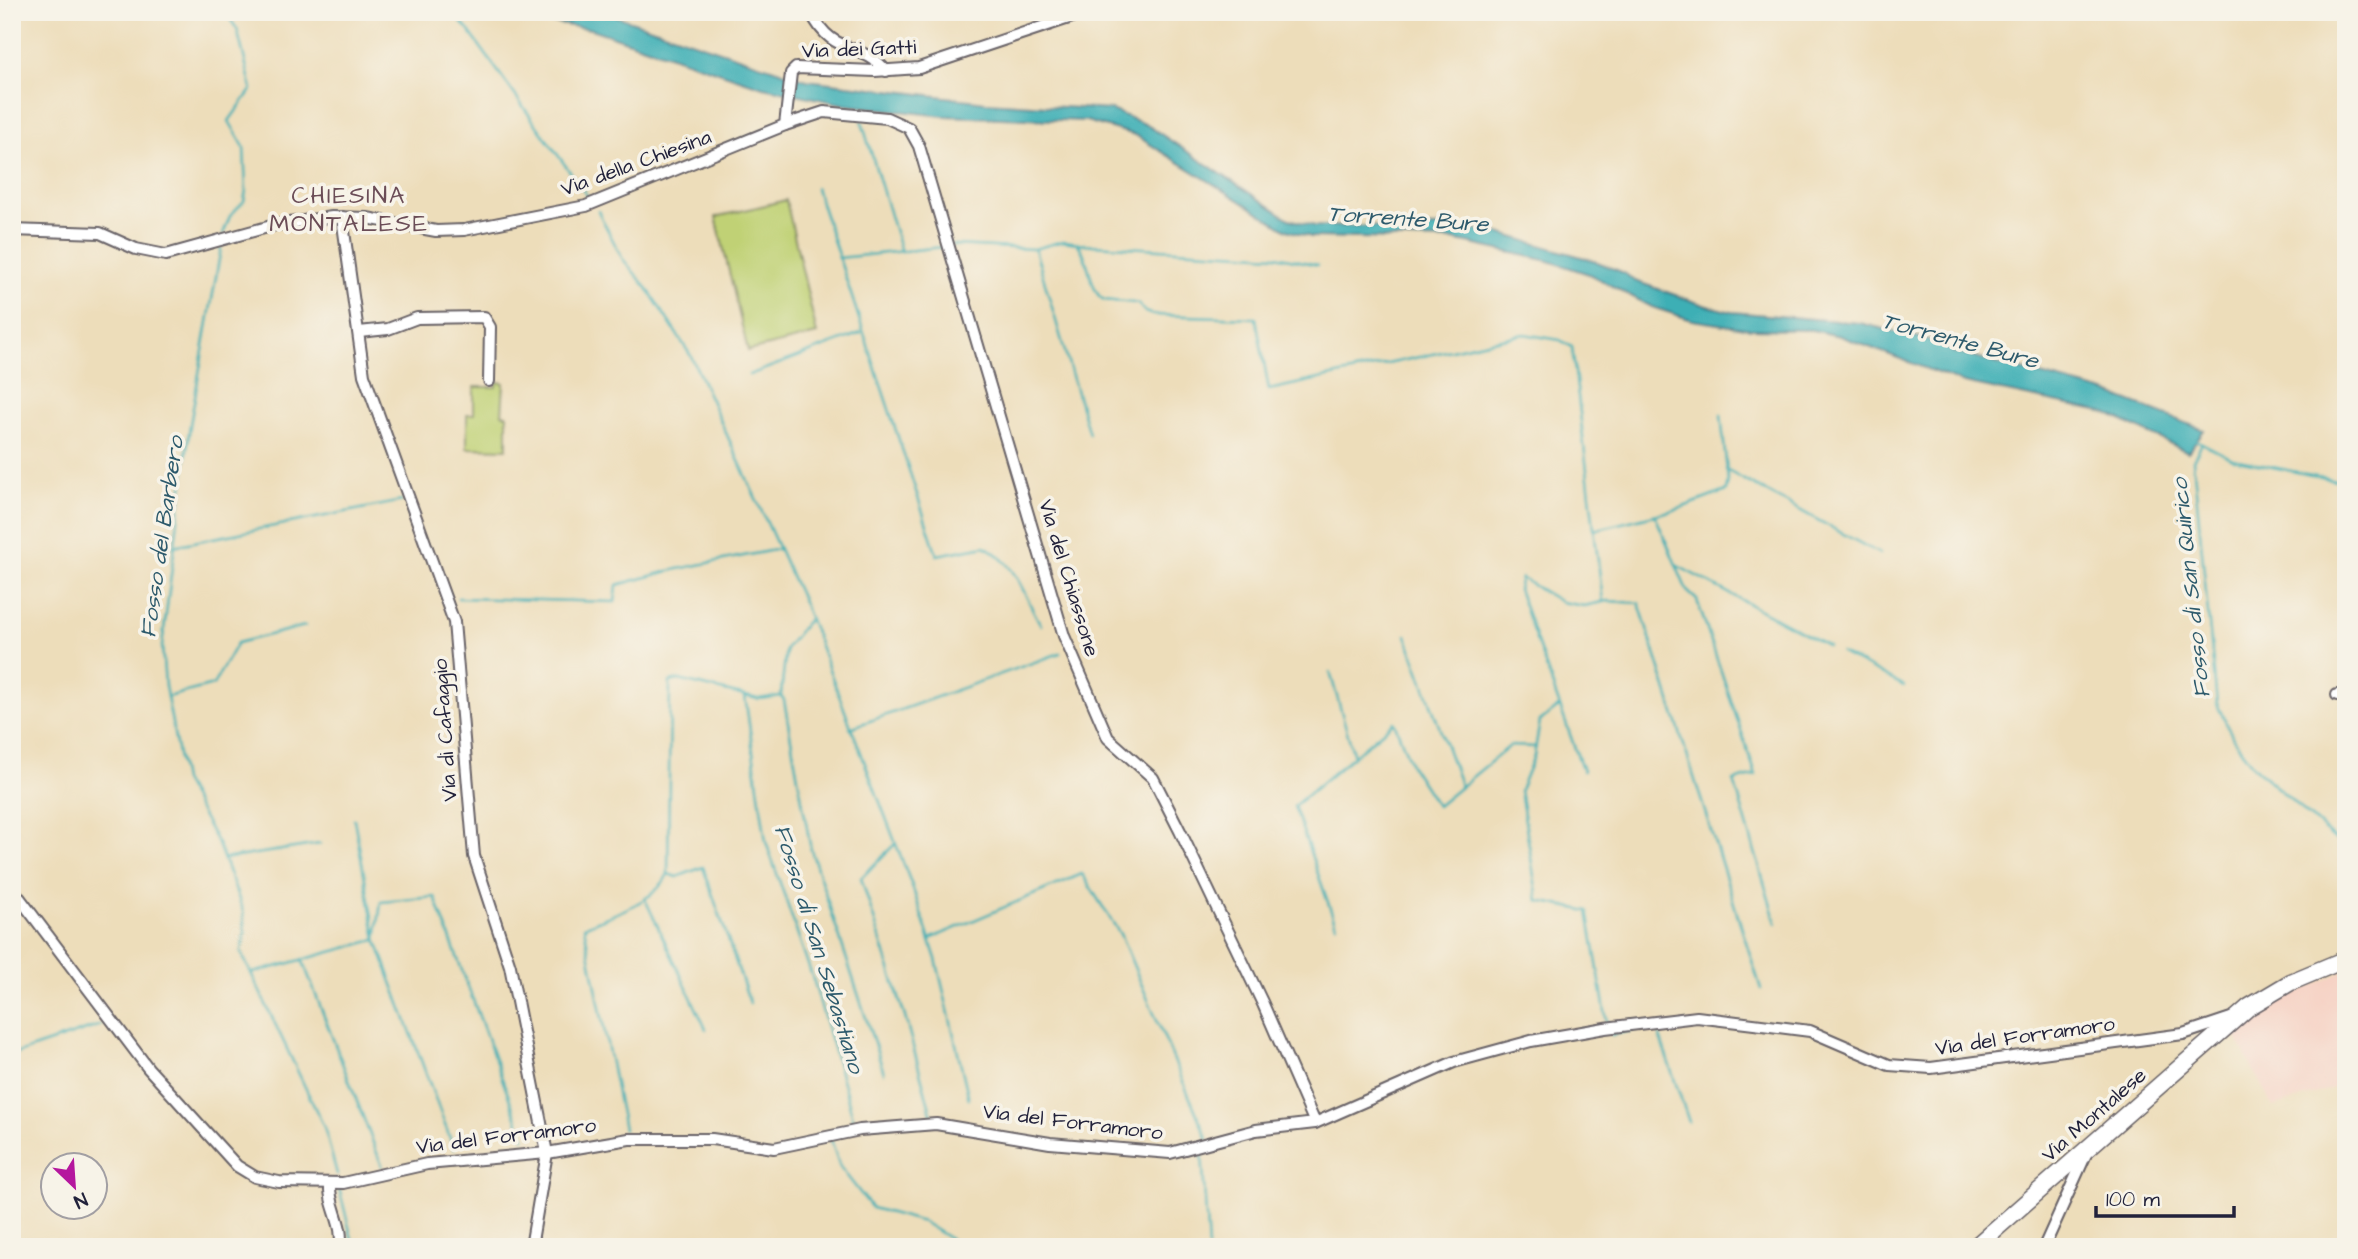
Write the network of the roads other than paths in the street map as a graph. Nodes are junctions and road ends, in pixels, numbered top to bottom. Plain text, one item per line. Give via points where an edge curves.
1 (811, 12) edge
2 (1087, 12) edge
3 (886, 71) junction
4 (785, 125) junction
5 (342, 217) junction
6 (12, 230) edge
7 (359, 332) junction
8 (489, 381) dead end
9 (12, 888) edge
10 (2346, 959) edge
11 (2239, 1016) junction
12 (1315, 1123) junction
13 (2089, 1147) junction
14 (547, 1153) junction
15 (330, 1183) junction
16 (340, 1247) edge
17 (531, 1247) edge
18 (1975, 1247) edge
19 (2044, 1247) edge

1 - 3 street via 833,42 872,57
2 - 3 street, Via dei Gatti via 929,66
3 - 4 street, Via dei Gatti via 799,67 791,73
4 - 5 street, Via della Chiesina via 578,208 456,231
4 - 12 street, Via del Chiassone via 824,112 887,118 909,128 919,146 1072,658 1108,738 1153,778 1263,1004
5 - 6 street, Via della Chiesina via 275,225 166,255 136,249 100,233
5 - 7 street, Via di Cafaggio
7 - 8 street via 417,318 484,317 490,330
7 - 14 street, Via di Cafaggio via 366,379 453,617 474,856 510,966
9 - 15 street, Via del Forramoro via 148,1068 237,1166 255,1177 279,1182
10 - 11 main road, Via Montalese via 2291,982
11 - 12 street, Via del Forramoro via 2183,1034 1931,1068 1889,1065 1810,1031 1697,1017 1618,1026 1531,1041 1454,1062
11 - 13 main road, Via Montalese
12 - 14 street, Via del Forramoro via 1256,1130 1170,1153 1050,1143 936,1124 860,1130 774,1148 712,1139 629,1139
13 - 18 main road, Via Montalese
13 - 19 street
14 - 15 street, Via del Forramoro via 427,1164
14 - 17 street, Via di Cafaggio
15 - 16 street

